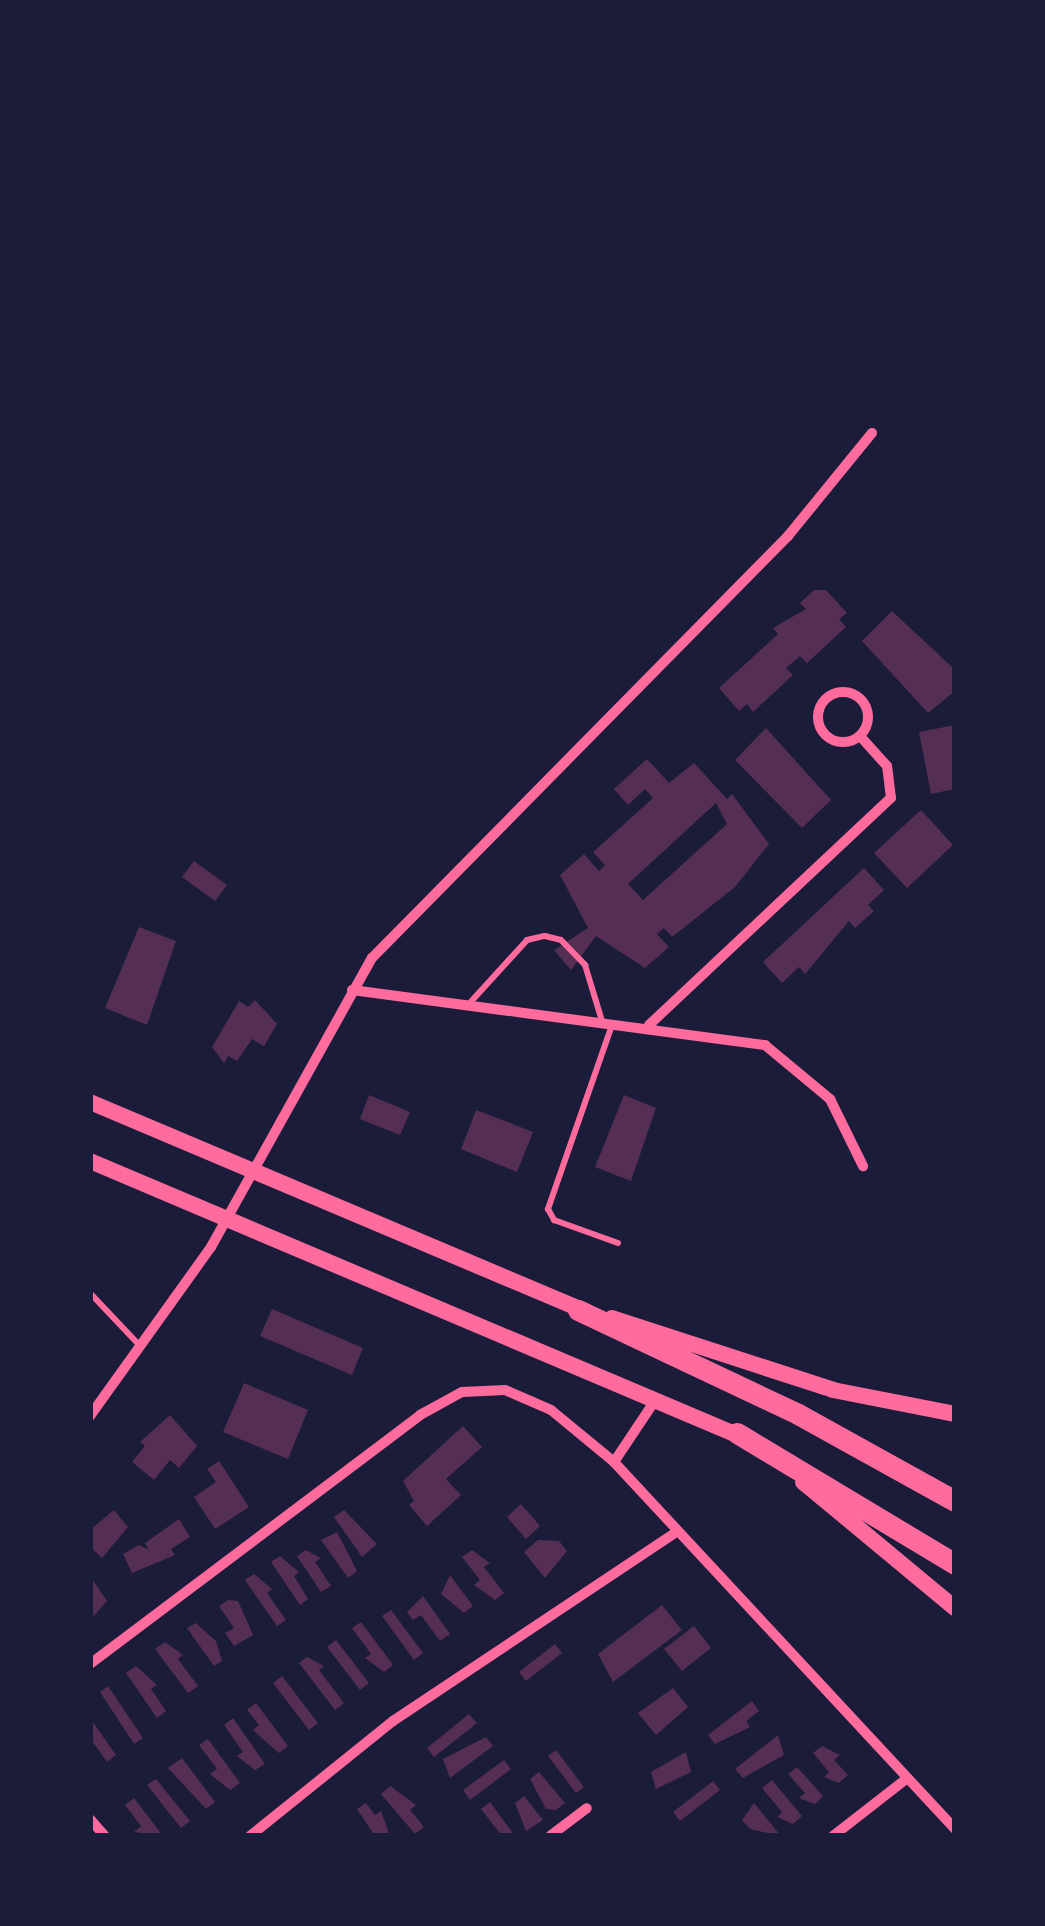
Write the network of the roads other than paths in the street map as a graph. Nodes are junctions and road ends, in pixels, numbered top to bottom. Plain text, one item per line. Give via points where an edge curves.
1 (872, 433) dead end
2 (860, 736) junction
3 (352, 990) junction
4 (466, 1006) junction
5 (608, 1021) junction
6 (649, 1025) junction
7 (90, 1102) edge
8 (90, 1161) edge
9 (863, 1166) dead end
10 (249, 1168) junction
11 (229, 1216) junction
12 (618, 1243) dead end
13 (90, 1293) edge
14 (578, 1310) junction
15 (141, 1347) junction
16 (656, 1399) junction
17 (955, 1414) edge
18 (90, 1416) edge
19 (737, 1433) junction
20 (614, 1462) junction
21 (955, 1501) edge
22 (676, 1532) junction
23 (955, 1564) edge
24 (955, 1608) edge
25 (90, 1664) edge
26 (905, 1780) junction
27 (586, 1808) dead end
28 (90, 1819) edge
29 (955, 1829) edge
30 (105, 1836) edge
31 (250, 1836) edge
32 (550, 1836) edge
33 (832, 1836) edge

1 - 3 street via 788,536 419,909
2 - 2 street via 868,719 862,701 845,692 827,698 818,716 824,734 842,742
2 - 6 street via 892,781 882,811
3 - 4 street
3 - 10 street
4 - 5 street
4 - 5 lane via 527,940 544,936 585,965
5 - 6 street
5 - 12 lane via 548,1209 554,1220
6 - 9 street via 765,1045 800,1067 830,1099
7 - 10 main road
8 - 11 main road
10 - 11 street
10 - 14 main road
11 - 15 street
11 - 16 main road
13 - 15 lane
14 - 17 main road via 832,1390
14 - 21 highway via 798,1414
15 - 18 street
16 - 19 main road
16 - 20 street
19 - 23 highway
19 - 24 main road
20 - 22 street
20 - 25 street via 551,1410 482,1388 420,1415
22 - 26 street
22 - 31 street via 393,1720
26 - 29 street
26 - 33 street
27 - 32 street
28 - 30 street

